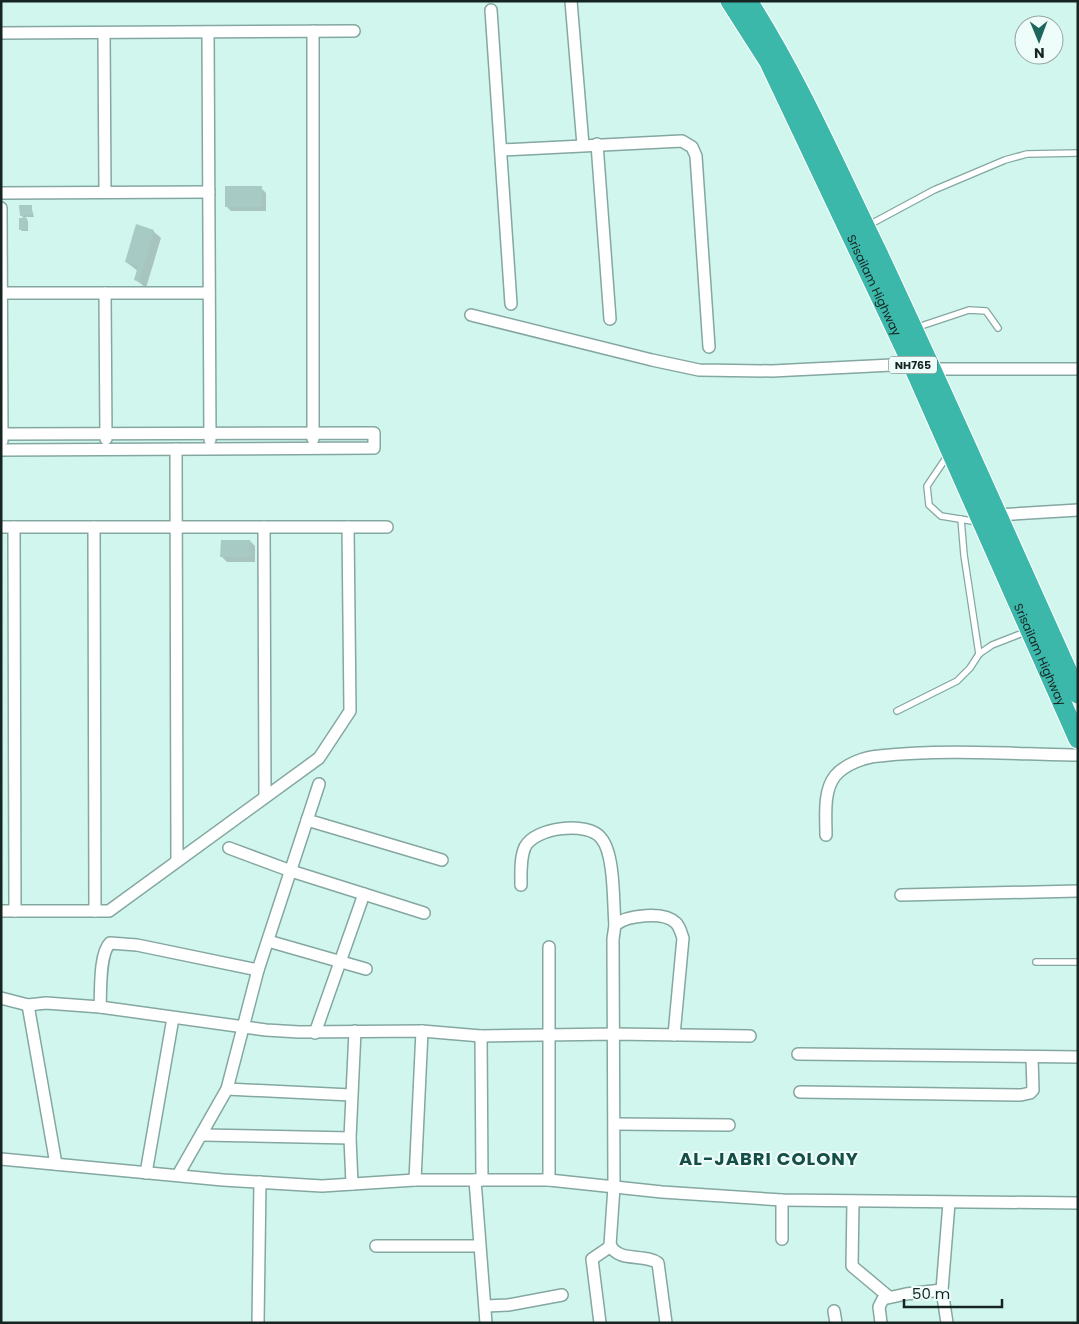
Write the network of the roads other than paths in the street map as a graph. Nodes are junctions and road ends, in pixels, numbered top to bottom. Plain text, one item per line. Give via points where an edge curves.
1 (571, 1) edge
2 (730, 1) edge
3 (748, 1) edge
4 (491, 10) dead end
5 (313, 31) junction
6 (354, 31) dead end
7 (208, 32) junction
8 (104, 33) junction
9 (1, 34) edge
10 (598, 144) junction
11 (583, 145) junction
12 (501, 150) junction
13 (1078, 153) edge
14 (105, 192) junction
15 (209, 192) junction
16 (1, 193) edge
17 (1, 208) edge
18 (865, 227) junction
19 (2, 293) edge
20 (105, 293) junction
21 (210, 293) junction
22 (511, 304) dead end
23 (471, 315) dead end
24 (610, 319) dead end
25 (913, 328) junction
26 (998, 328) dead end
27 (709, 347) dead end
28 (912, 364) junction
29 (932, 369) junction
30 (1078, 369) edge
31 (313, 432) junction
32 (106, 433) junction
33 (210, 433) junction
34 (2, 434) edge
35 (106, 449) junction
36 (176, 449) junction
37 (210, 449) junction
38 (313, 449) junction
39 (2, 450) edge
40 (951, 450) junction
41 (1078, 510) edge
42 (961, 519) junction
43 (990, 519) junction
44 (1, 527) edge
45 (14, 527) junction
46 (94, 527) junction
47 (177, 527) junction
48 (264, 527) junction
49 (348, 527) junction
50 (387, 527) dead end
51 (1030, 630) junction
52 (979, 654) junction
53 (1078, 694) edge
54 (897, 711) dead end
55 (1078, 739) edge
56 (1078, 755) edge
57 (319, 784) dead end
58 (265, 797) junction
59 (308, 820) junction
60 (826, 835) dead end
61 (229, 848) dead end
62 (442, 860) dead end
63 (177, 861) junction
64 (291, 871) junction
65 (521, 885) dead end
66 (1078, 891) edge
67 (364, 894) junction
68 (901, 895) dead end
69 (95, 910) junction
70 (1, 911) edge
71 (15, 911) junction
72 (424, 913) dead end
73 (615, 925) junction
74 (268, 941) junction
75 (549, 947) dead end
76 (339, 961) junction
77 (1036, 962) dead end
78 (1078, 962) edge
79 (366, 969) dead end
80 (258, 970) junction
81 (1, 998) edge
82 (28, 1005) junction
83 (100, 1007) junction
84 (173, 1018) junction
85 (243, 1027) junction
86 (355, 1031) junction
87 (422, 1031) junction
88 (314, 1033) junction
89 (548, 1034) junction
90 (615, 1034) junction
91 (674, 1035) junction
92 (481, 1036) junction
93 (750, 1036) dead end
94 (798, 1054) dead end
95 (1032, 1057) junction
96 (1078, 1057) edge
97 (228, 1089) junction
98 (800, 1092) dead end
99 (351, 1095) junction
100 (615, 1124) junction
101 (729, 1125) dead end
102 (202, 1136) junction
103 (350, 1138) junction
104 (1, 1159) edge
105 (56, 1164) junction
106 (146, 1173) junction
107 (178, 1175) junction
108 (416, 1180) junction
109 (479, 1180) junction
110 (549, 1180) junction
111 (260, 1182) junction
112 (352, 1184) junction
113 (614, 1187) junction
114 (782, 1200) junction
115 (853, 1202) junction
116 (949, 1203) junction
117 (1078, 1203) edge
118 (782, 1239) dead end
119 (376, 1246) dead end
120 (478, 1246) junction
121 (611, 1246) junction
122 (942, 1290) junction
123 (562, 1295) dead end
124 (889, 1297) junction
125 (486, 1306) junction
126 (834, 1311) dead end
127 (258, 1323) edge
128 (486, 1323) edge
129 (600, 1323) edge
130 (666, 1323) edge
131 (836, 1323) edge
132 (881, 1323) edge
133 (946, 1323) edge

1 - 11 street
2 - 28 highway, Srisailam Highway / NH765 via 769,62
3 - 18 highway, Srisailam Highway / NH765 via 786,64
4 - 12 street
5 - 6 street
5 - 7 street
5 - 31 street
7 - 8 street
7 - 15 street
8 - 9 street
8 - 14 street
10 - 11 street
10 - 24 street
10 - 27 street via 682,141 692,147 696,156
11 - 12 street
12 - 22 street
13 - 18 lane via 1027,154 1005,160 934,190
14 - 15 street
14 - 16 street
15 - 21 street
17 - 19 street
18 - 25 highway, Srisailam Highway / NH765
19 - 20 street
19 - 34 street
20 - 21 street
20 - 32 street
21 - 33 street
23 - 28 street via 699,370
25 - 26 lane via 977,309 986,311
25 - 29 highway, Srisailam Highway / NH765
28 - 40 highway, Srisailam Highway / NH765
29 - 30 street
29 - 43 highway, Srisailam Highway / NH765
31 - 33 street
31 - 38 street
31 - 38 street via 374,433 374,448
32 - 33 street
32 - 34 street
32 - 35 street
33 - 37 street
34 - 39 street
35 - 36 street
35 - 39 street
36 - 37 street
36 - 47 street
37 - 38 street
40 - 42 lane via 927,486 926,496 929,505 941,516
40 - 43 highway, Srisailam Highway / NH765
41 - 43 street
42 - 43 lane
42 - 52 lane
43 - 51 highway, Srisailam Highway / NH765
43 - 53 highway, Srisailam Highway / NH765
44 - 45 street
45 - 46 street
45 - 71 street
46 - 47 street
46 - 69 street
47 - 48 street
47 - 63 street
48 - 49 street
48 - 58 street
49 - 50 street
49 - 58 street via 350,711 319,758
51 - 52 lane via 992,645
51 - 55 highway, Srisailam Highway / NH765
52 - 54 lane via 957,681
56 - 60 street via 878,756 851,764 835,776 827,795
57 - 59 street
58 - 63 street
59 - 62 street
59 - 64 street
61 - 64 street
63 - 69 street via 109,910
64 - 67 street
64 - 74 street
65 - 73 street via 521,861 526,846 535,838 552,831 578,827 594,830 603,839 610,862
66 - 68 street
67 - 72 street
67 - 76 street
69 - 71 street
70 - 71 street
73 - 90 street
73 - 91 street via 632,917 650,916 668,918 679,927 683,938
74 - 76 street
74 - 80 street
75 - 89 street
76 - 79 street
76 - 88 street
77 - 78 lane
80 - 83 street via 137,944 110,943 103,956
80 - 85 street
81 - 82 street
82 - 83 street
82 - 105 street
83 - 84 street
84 - 85 street
84 - 106 street
85 - 88 street
85 - 97 street
86 - 87 street
86 - 88 street
86 - 99 street
87 - 92 street
87 - 108 street
89 - 90 street
89 - 92 street
89 - 110 street
90 - 91 street
90 - 100 street
91 - 93 street
92 - 109 street
94 - 95 street
95 - 96 street
95 - 98 street via 1033,1090 1022,1095
97 - 99 street
97 - 102 street
99 - 103 street
100 - 101 street
100 - 113 street
102 - 103 street
102 - 107 street
103 - 112 street
104 - 105 street
105 - 106 street
106 - 107 street
107 - 111 street
108 - 109 street
108 - 112 street
109 - 110 street
109 - 120 street
110 - 113 street
111 - 112 street via 322,1186
111 - 127 street
113 - 114 street
113 - 121 street
114 - 115 street
114 - 118 street
115 - 116 street
115 - 124 street via 852,1266
116 - 117 street
116 - 122 street
119 - 120 street
120 - 125 street
121 - 129 street via 592,1259
121 - 130 street via 618,1254 649,1258 658,1263
122 - 124 street
122 - 133 street
123 - 125 street
124 - 132 street via 880,1303
125 - 128 street
126 - 131 street

